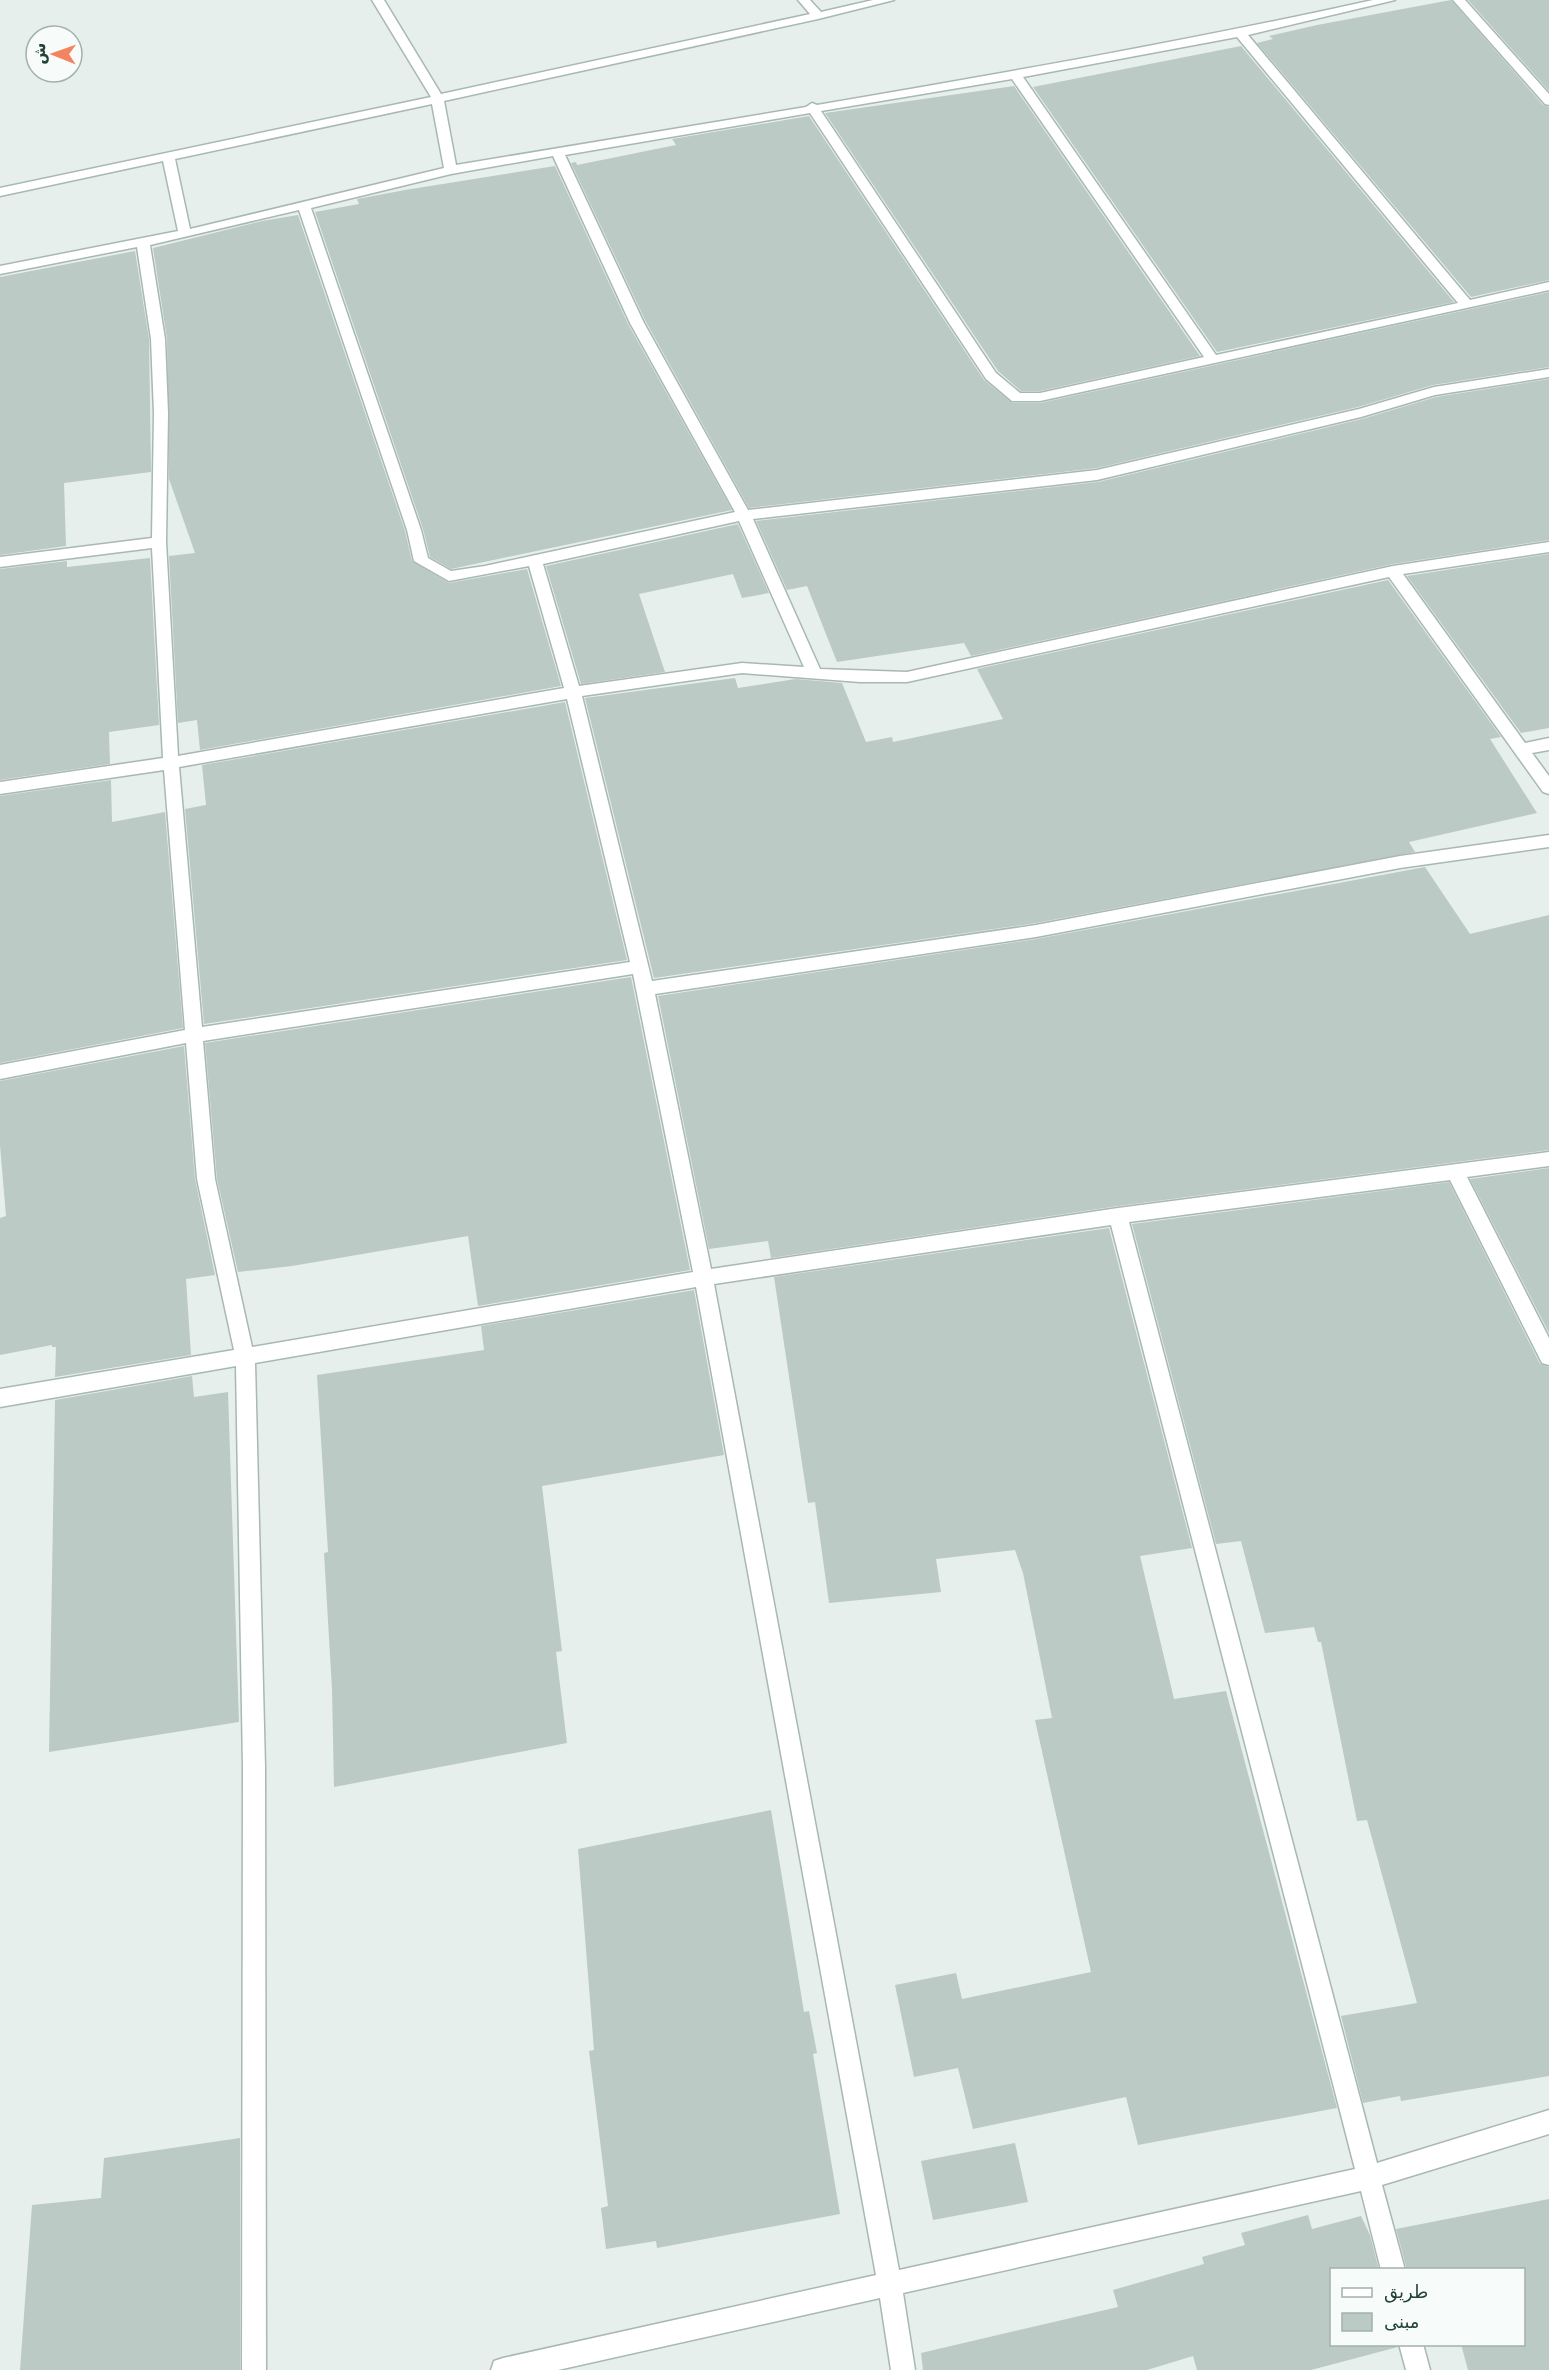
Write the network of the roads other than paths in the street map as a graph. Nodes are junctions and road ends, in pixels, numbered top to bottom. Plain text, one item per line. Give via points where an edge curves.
1 (378, 0) edge
2 (804, 0) edge
3 (888, 0) edge
4 (1389, 0) edge
5 (1459, 0) edge
6 (818, 16) junction
7 (1240, 33) junction
8 (1015, 75) junction
9 (437, 97) junction
10 (1549, 101) edge
11 (812, 107) junction
12 (558, 153) junction
13 (168, 156) junction
14 (451, 170) junction
15 (0, 192) edge
16 (304, 206) junction
17 (185, 234) junction
18 (143, 241) junction
19 (0, 270) edge
20 (1549, 286) edge
21 (1467, 305) junction
22 (1213, 360) junction
23 (1549, 372) edge
24 (744, 515) junction
25 (159, 542) junction
26 (1549, 547) edge
27 (534, 559) junction
28 (0, 562) edge
29 (1393, 571) junction
30 (814, 673) junction
31 (573, 692) junction
32 (1549, 744) edge
33 (1520, 749) junction
34 (171, 763) junction
35 (0, 788) edge
36 (1549, 788) edge
37 (1549, 841) edge
38 (639, 967) junction
39 (645, 989) junction
40 (194, 1035) junction
41 (0, 1072) edge
42 (1549, 1159) edge
43 (1455, 1171) junction
44 (1118, 1216) junction
45 (704, 1278) junction
46 (245, 1356) junction
47 (1549, 1357) edge
48 (0, 1398) edge
49 (1549, 2122) edge
50 (1370, 2177) junction
51 (1393, 2268) edge
52 (890, 2285) junction
53 (1412, 2346) edge
54 (254, 2370) edge
55 (503, 2370) edge
56 (903, 2370) edge
57 (1418, 2370) edge

1 - 9 street
2 - 6 street
3 - 6 street
4 - 7 street
5 - 10 street
6 - 9 street
7 - 8 street
7 - 21 street
8 - 11 street
8 - 22 street
9 - 13 street
9 - 14 street
11 - 12 street
11 - 22 street via 991,376 1017,398 1040,397
12 - 14 street
12 - 24 street via 637,323
13 - 15 street
13 - 17 street
14 - 16 street
16 - 17 street
16 - 27 street via 414,530 421,561 449,576
17 - 18 street
18 - 19 street
18 - 25 street via 158,339
20 - 21 street
21 - 22 street
23 - 24 street via 1434,391 1361,413 1097,475
24 - 27 street
24 - 30 street
25 - 28 street
25 - 34 street
26 - 29 street
27 - 31 street
29 - 30 street via 907,676
29 - 33 street
30 - 31 street via 742,668
31 - 34 street
31 - 38 street
32 - 33 street
33 - 36 street
34 - 35 street
34 - 40 street
37 - 39 street via 1400,862 1036,931
38 - 39 street
38 - 40 street
39 - 45 street
40 - 41 street
40 - 46 street via 206,1179
42 - 43 street
43 - 44 street
43 - 47 street
44 - 45 street
44 - 50 street
45 - 46 street
45 - 52 street
46 - 48 street
46 - 54 street via 254,1767
49 - 50 street
50 - 51 street
50 - 52 street
52 - 55 street
52 - 56 street
53 - 57 street

